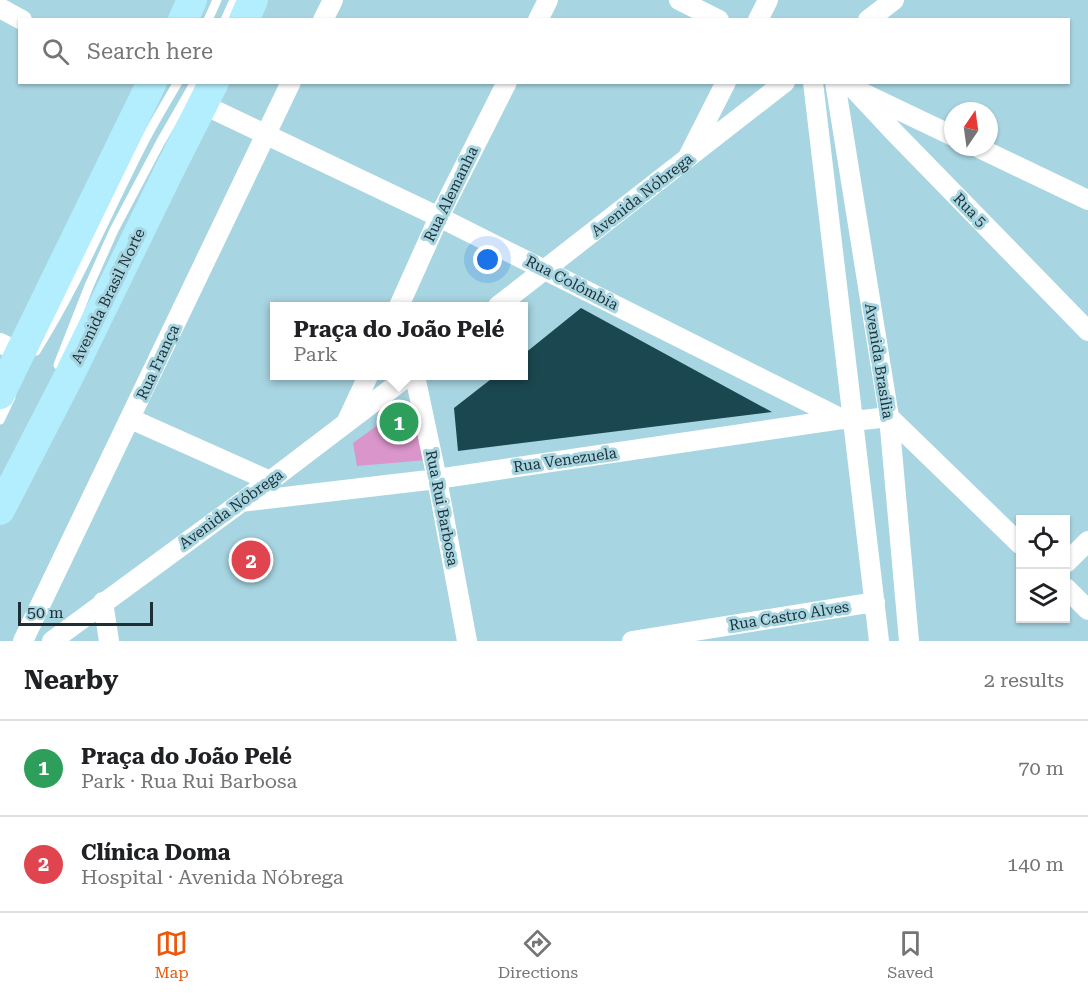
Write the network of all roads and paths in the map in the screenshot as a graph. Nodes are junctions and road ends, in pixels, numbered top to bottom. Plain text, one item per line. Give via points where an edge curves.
1 (192, 0) edge
2 (217, 0) edge
3 (234, 0) edge
4 (253, 0) edge
5 (333, 0) edge
6 (548, 0) edge
7 (679, 0) edge
8 (768, 0) edge
9 (894, 0) edge
10 (0, 8) edge
11 (18, 18) edge
12 (184, 18) edge
13 (209, 18) edge
14 (226, 18) edge
15 (245, 18) edge
16 (324, 18) edge
17 (539, 18) edge
18 (715, 18) edge
19 (759, 18) edge
20 (871, 18) edge
21 (155, 84) edge
22 (290, 84) edge
23 (506, 84) edge
24 (725, 84) edge
25 (782, 84) edge
26 (813, 84) edge
27 (844, 84) edge
28 (204, 90) edge
29 (944, 132) edge
30 (266, 134) junction
31 (996, 156) edge
32 (685, 162) junction
33 (1088, 200) edge
34 (439, 217) junction
35 (546, 270) junction
36 (401, 302) edge
37 (503, 302) edge
38 (1088, 332) edge
39 (17, 352) edge
40 (55, 373) dead end
41 (366, 380) edge
42 (402, 380) edge
43 (417, 380) edge
44 (7, 392) edge
45 (889, 417) junction
46 (131, 419) junction
47 (0, 420) edge
48 (847, 420) junction
49 (346, 424) junction
50 (437, 479) junction
51 (270, 481) junction
52 (241, 502) junction
53 (0, 510) edge
54 (1016, 540) edge
55 (1088, 540) edge
56 (1070, 558) edge
57 (1070, 593) edge
58 (103, 602) junction
59 (874, 602) junction
60 (1088, 610) edge
61 (84, 618) junction
62 (23, 641) edge
63 (52, 641) edge
64 (75, 641) edge
65 (110, 641) edge
66 (467, 641) edge
67 (632, 641) edge
68 (879, 641) edge
69 (909, 641) edge

1 - 12 main road
2 - 13 lane
3 - 14 lane
4 - 15 main road
5 - 16 street
6 - 17 street
7 - 18 street
8 - 19 street
9 - 20 street
10 - 11 street
21 - 39 main road
22 - 30 street, Rua França
23 - 34 street, Rua Alemanha
24 - 32 street
25 - 32 street, Avenida Nóbrega
26 - 48 street, Avenida Brasília
27 - 29 street
27 - 38 street, Rua 5
27 - 45 street, Avenida Brasília
28 - 30 street, Rua Colômbia
28 - 40 lane via 159,143 114,230
28 - 53 main road, Avenida Brasil Norte via 169,171
30 - 34 street, Rua Colômbia
30 - 46 street, Rua França
31 - 33 street
32 - 35 street, Avenida Nóbrega
34 - 35 street, Rua Colômbia
34 - 36 street, Rua Alemanha
35 - 37 street, Avenida Nóbrega
35 - 48 street, Rua Colômbia
39 - 44 main road
41 - 49 street
42 - 49 street, Avenida Nóbrega
43 - 50 street, Rua Rui Barbosa
44 - 47 lane
45 - 48 street, Rua Venezuela
45 - 54 street
45 - 69 street, Avenida Brasília
46 - 51 street
46 - 62 street, Rua França
48 - 50 street, Rua Venezuela
48 - 59 street, Avenida Brasília
49 - 51 street, Avenida Nóbrega
50 - 52 street, Rua Venezuela
50 - 66 street, Rua Rui Barbosa
51 - 52 street, Avenida Nóbrega
52 - 58 street, Avenida Nóbrega
55 - 56 street
57 - 60 street
58 - 61 street, Avenida Nóbrega
58 - 65 street
59 - 67 street, Rua Castro Alves
59 - 68 street, Avenida Brasília
61 - 63 street, Avenida Nóbrega
61 - 64 street

